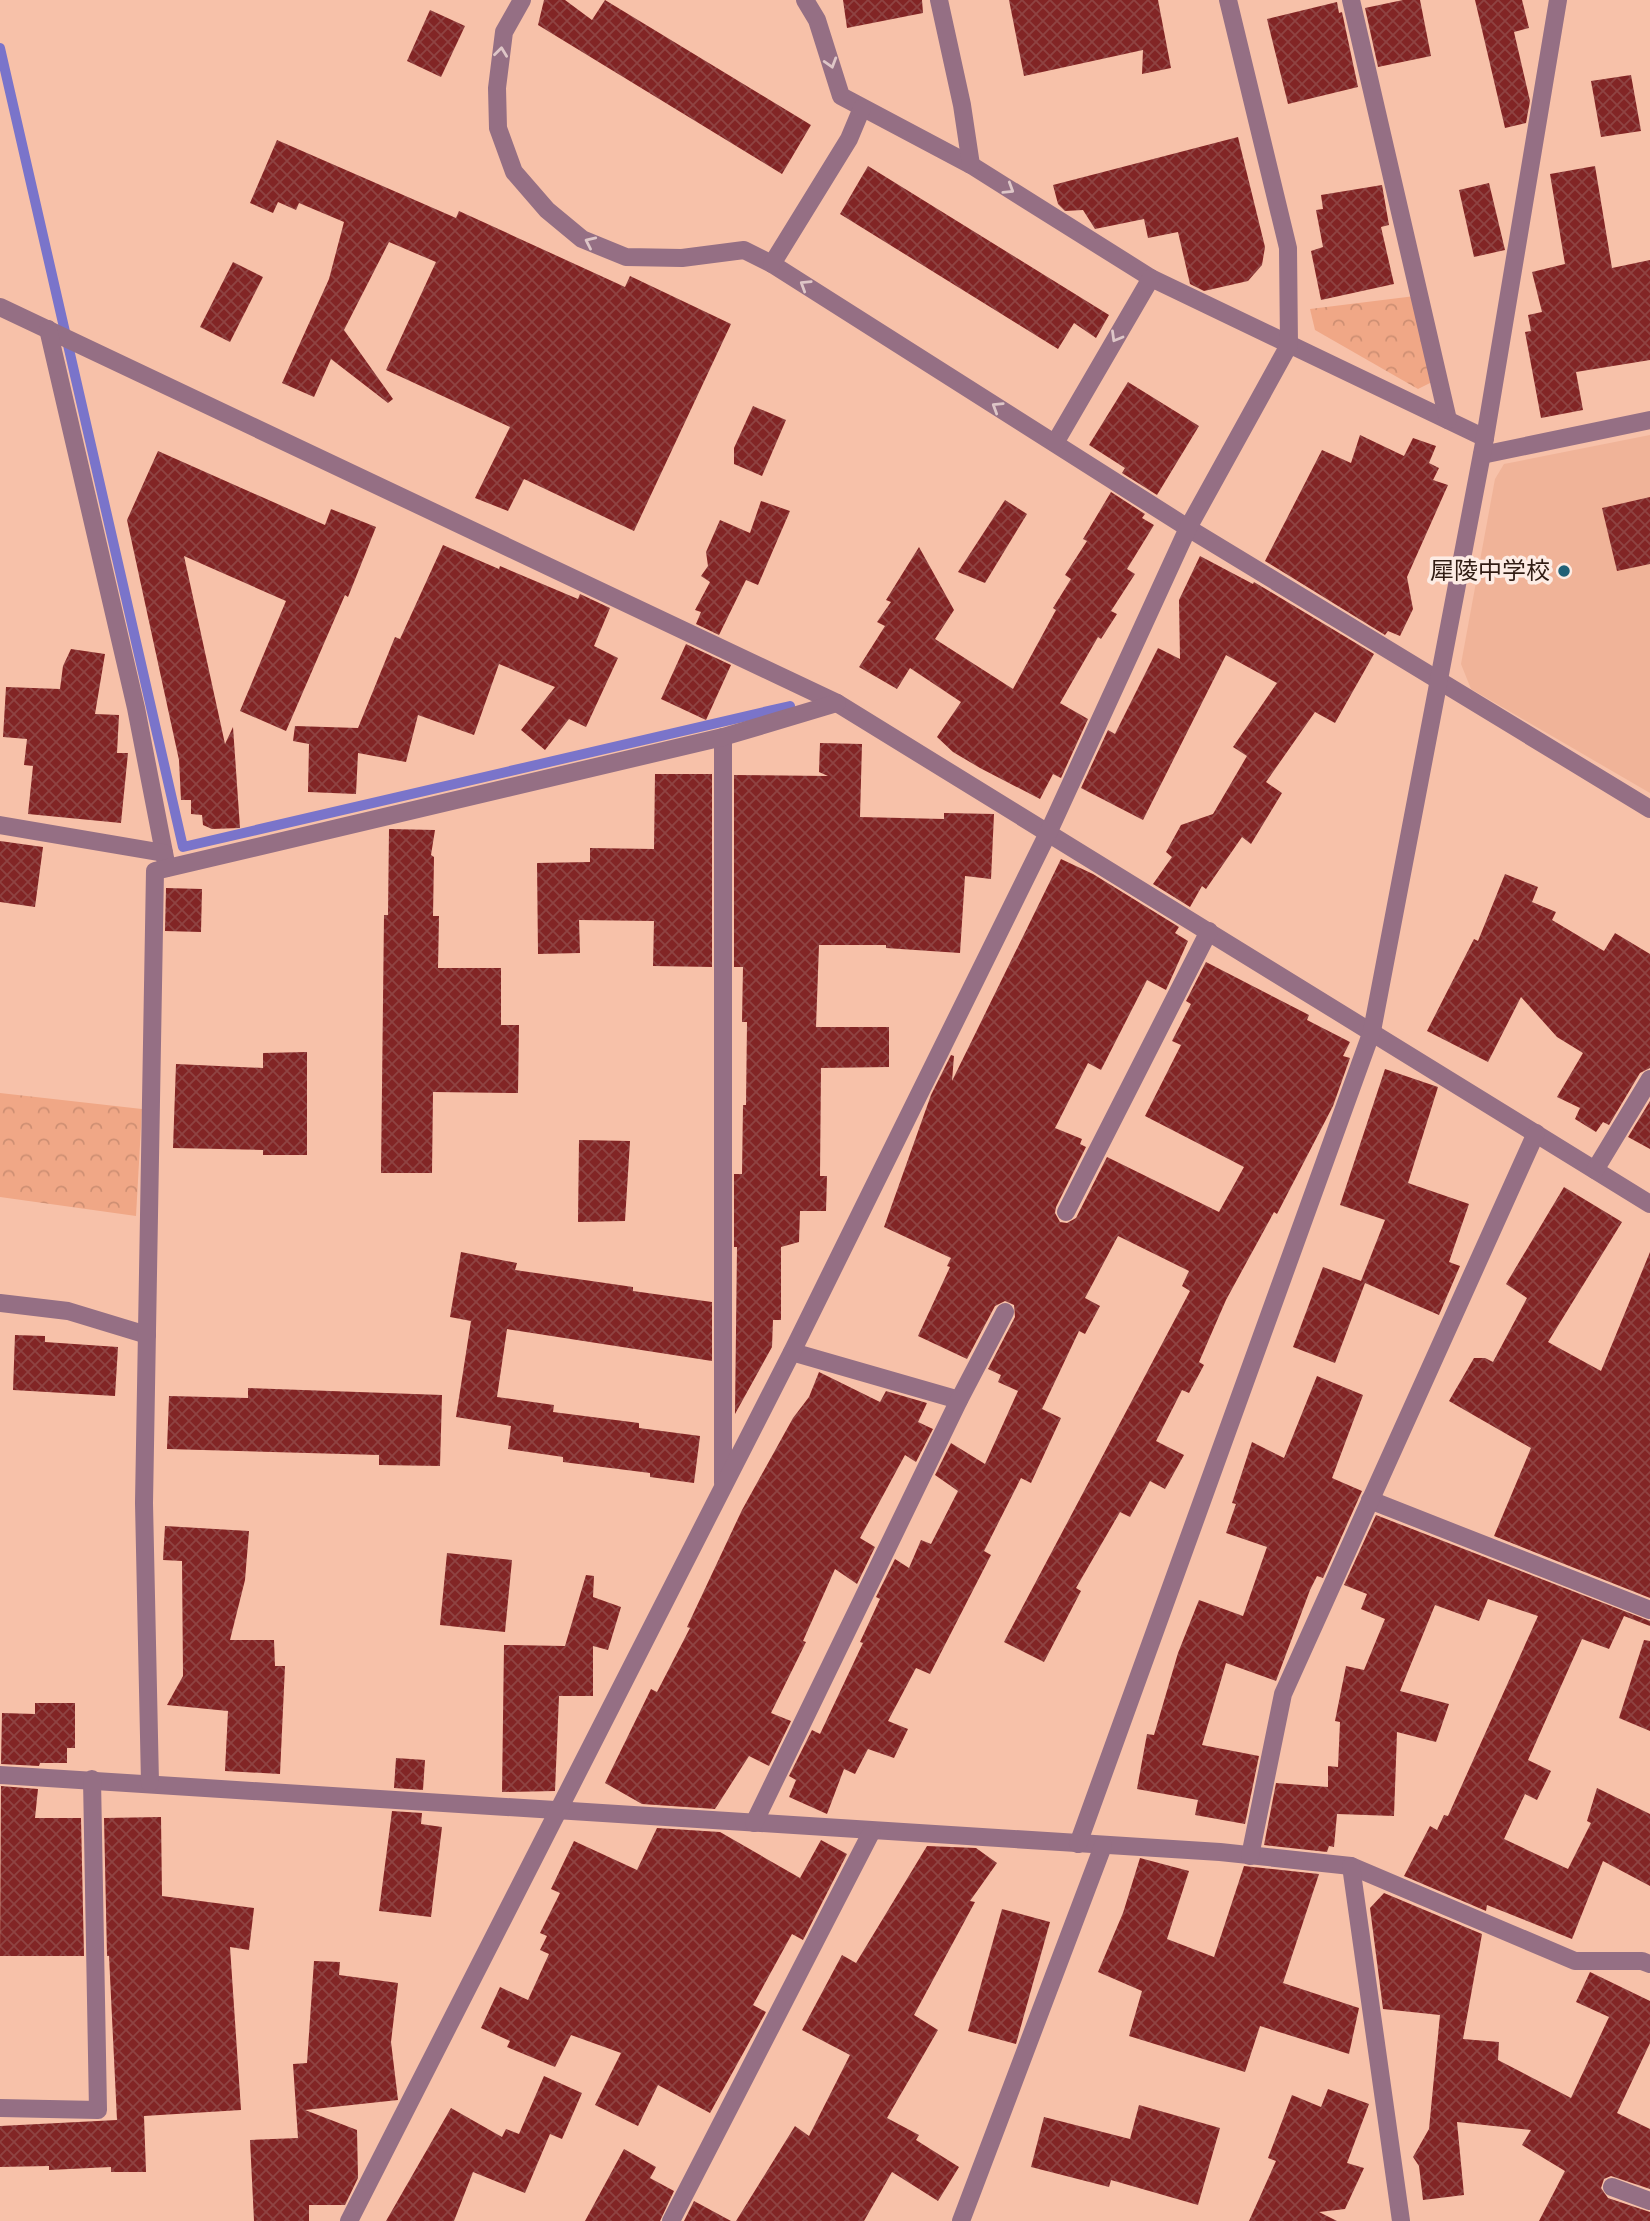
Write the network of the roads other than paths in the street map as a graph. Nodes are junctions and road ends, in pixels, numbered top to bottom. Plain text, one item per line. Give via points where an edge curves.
1 (522, 0) edge
2 (805, 0) edge
3 (939, 0) edge
4 (1228, 0) edge
5 (1351, 0) edge
6 (1558, 0) edge
7 (862, 108) junction
8 (971, 165) junction
9 (772, 264) junction
10 (1151, 278) junction
11 (0, 307) edge
12 (48, 329) junction
13 (1289, 345) junction
14 (1448, 420) junction
15 (1650, 420) edge
16 (1055, 443) junction
17 (1483, 446) junction
18 (1188, 528) junction
19 (1438, 681) junction
20 (837, 703) junction
21 (723, 737) junction
22 (1650, 809) edge
23 (0, 825) edge
24 (1049, 831) junction
25 (165, 860) junction
26 (1209, 931) junction
27 (1372, 1031) junction
28 (1650, 1079) edge
29 (1536, 1133) junction
30 (1595, 1170) junction
31 (1650, 1204) edge
32 (1066, 1212) dead end
33 (0, 1303) edge
34 (1005, 1312) dead end
35 (147, 1335) junction
36 (792, 1352) junction
37 (959, 1400) junction
38 (723, 1487) junction
39 (1370, 1500) junction
40 (1650, 1610) edge
41 (0, 1775) edge
42 (92, 1779) junction
43 (150, 1783) junction
44 (558, 1810) junction
45 (754, 1823) junction
46 (872, 1831) junction
47 (1078, 1844) junction
48 (1102, 1846) junction
49 (1250, 1856) junction
50 (1351, 1866) junction
51 (1650, 1964) edge
52 (0, 2108) edge
53 (1612, 2187) dead end
54 (1650, 2201) edge
55 (349, 2221) edge
56 (671, 2221) edge
57 (961, 2221) edge
58 (1401, 2221) edge

9 -> 1 street via 744,250 682,258 626,257 582,239 547,210 514,172 498,128 504,32
2 -> 7 street via 817,20 841,96
3 - 8 street
4 - 13 street via 1288,248
5 - 14 street
6 - 17 street
7 - 8 street
7 - 9 street via 849,139
8 -> 10 street
16 -> 9 street
10 - 13 street
10 -> 16 street
11 - 12 street
12 - 20 street
12 - 25 street via 136,708
13 - 14 street
13 - 18 street
14 - 17 street
15 - 17 street
16 - 18 street
17 - 19 street
18 - 19 street
18 - 24 street
19 - 22 street
19 - 27 street
20 - 21 street
20 - 24 street
21 - 25 street
21 - 38 street
23 - 25 street
24 - 26 street
24 - 36 street
25 - 35 street via 155,871
26 - 27 street
26 - 32 street
27 - 29 street
27 - 47 street
28 - 30 street
29 - 30 street
29 - 39 street
30 - 31 street
33 - 35 street via 68,1311
34 - 37 street
35 - 43 street via 144,1503
36 - 37 street
36 - 38 street
37 - 45 street
38 - 44 street
39 - 40 street
39 - 49 street via 1283,1694
41 - 42 street
42 - 43 street
42 - 52 street via 98,2109
43 - 44 street
44 - 45 street
44 - 55 street
45 - 46 street
46 - 47 street
46 - 56 street
47 - 48 street
48 - 49 street
48 - 57 street
49 - 50 street
50 - 51 street via 1575,1961
50 - 58 street
53 - 54 street

